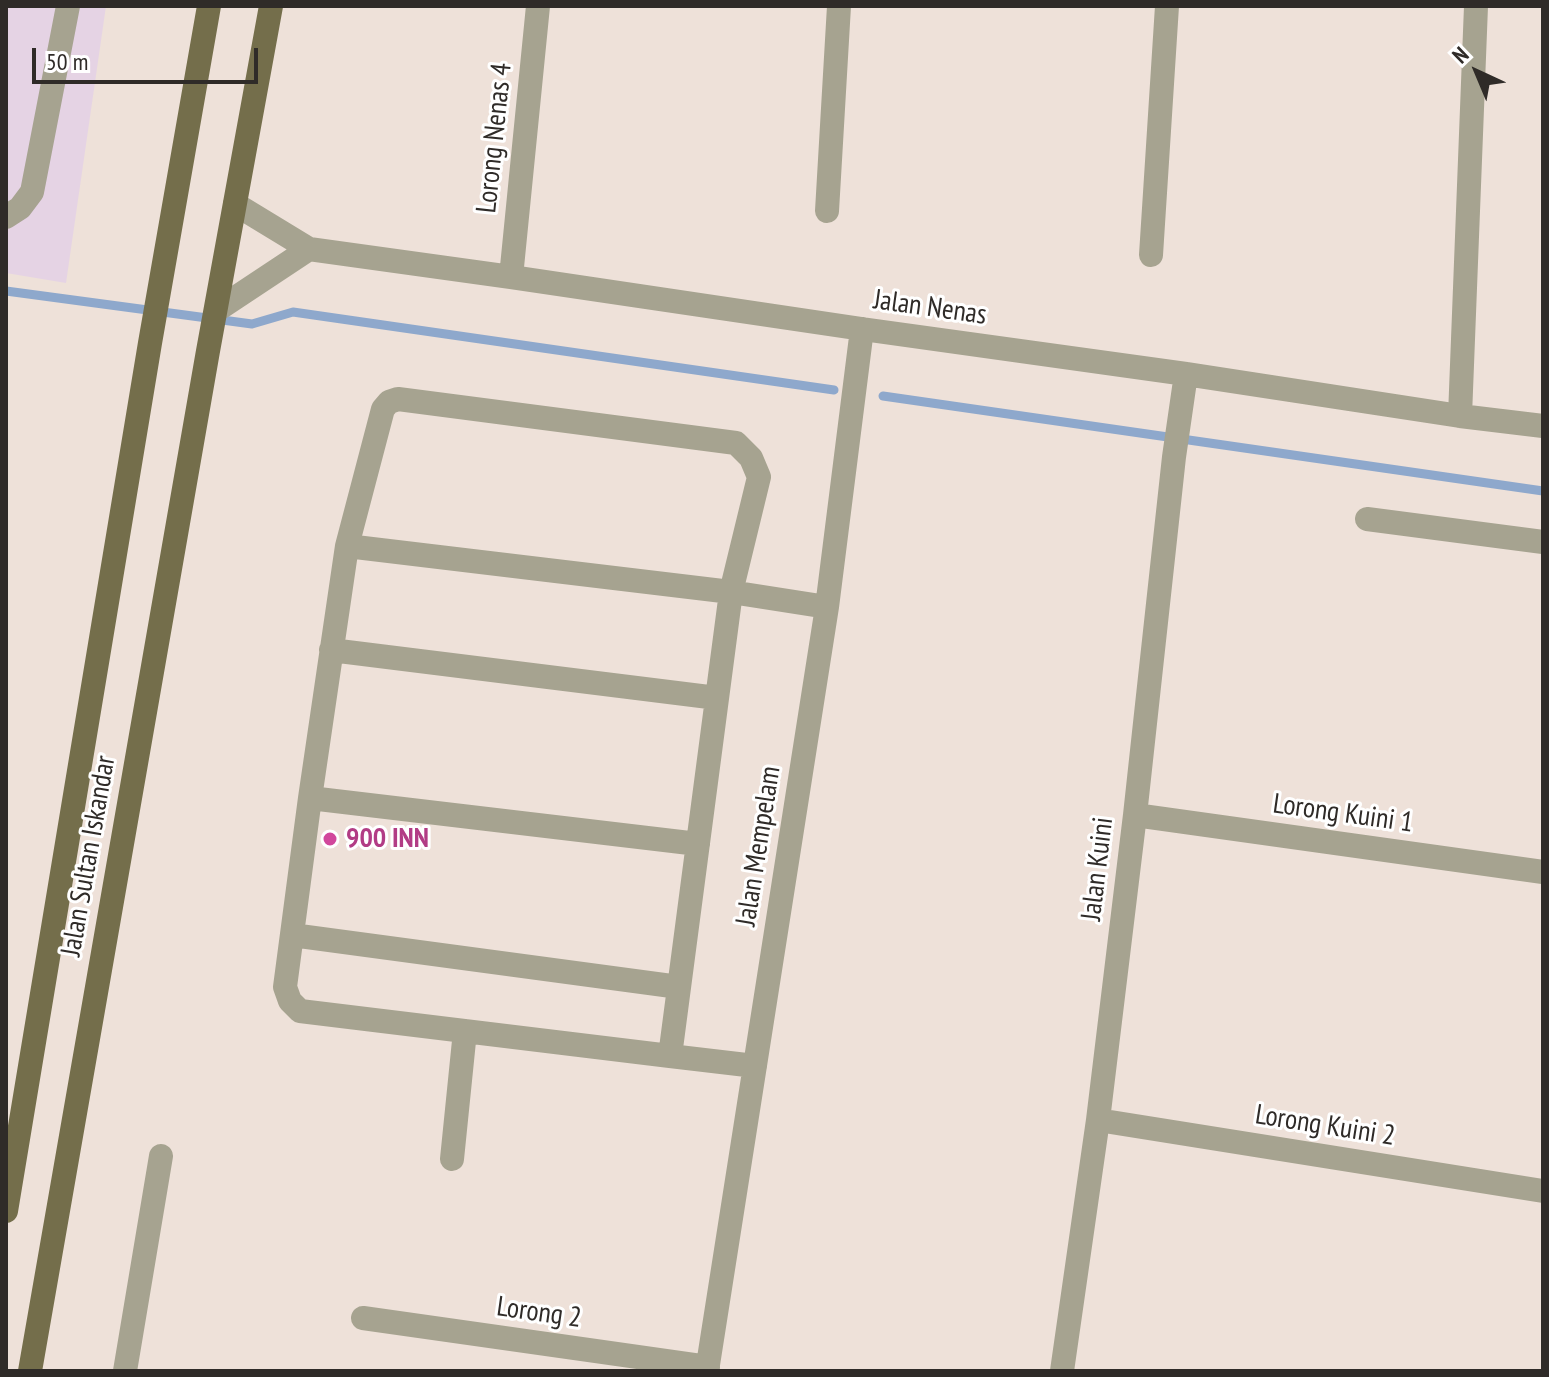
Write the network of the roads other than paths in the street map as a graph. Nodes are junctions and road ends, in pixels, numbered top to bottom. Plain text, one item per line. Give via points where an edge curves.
1 (68, 6) edge
2 (209, 6) edge
3 (271, 6) edge
4 (538, 6) edge
5 (839, 6) edge
6 (1167, 6) edge
7 (1476, 6) edge
8 (235, 204) junction
9 (827, 211) dead end
10 (6, 217) edge
11 (309, 249) junction
12 (1151, 255) dead end
13 (511, 277) junction
14 (217, 313) junction
15 (862, 329) junction
16 (1186, 374) junction
17 (1460, 416) junction
18 (1543, 426) edge
19 (1367, 519) dead end
20 (1543, 542) edge
21 (347, 546) junction
22 (731, 592) junction
23 (827, 607) junction
24 (331, 650) junction
25 (717, 698) junction
26 (310, 798) junction
27 (1135, 815) junction
28 (698, 844) junction
29 (1543, 872) edge
30 (292, 935) junction
31 (679, 987) junction
32 (465, 1031) junction
33 (670, 1056) junction
34 (755, 1066) junction
35 (1098, 1120) junction
36 (161, 1156) dead end
37 (452, 1159) dead end
38 (1543, 1191) edge
39 (6, 1211) edge
40 (363, 1318) dead end
41 (707, 1369) edge
42 (30, 1371) edge
43 (125, 1371) edge
44 (1062, 1371) edge

1 - 10 street via 32,192
2 - 39 main road
3 - 8 main road, Jalan Sultan Iskandar
4 - 13 street, Lorong Nenas 4
5 - 9 street
6 - 12 street
7 - 17 street
8 - 11 street, Jalan Nenas
8 - 14 main road, Jalan Sultan Iskandar
11 - 13 street, Jalan Nenas
11 - 14 street
13 - 15 street, Jalan Nenas
14 - 42 main road, Jalan Sultan Iskandar
15 - 16 street, Jalan Nenas
15 - 23 street, Jalan Mempelam
16 - 17 street, Jalan Nenas
16 - 27 street, Jalan Kuini
17 - 18 street, Jalan Nenas
19 - 20 street
21 - 22 street
21 - 22 street via 383,409 398,399 736,443 751,458 759,477
21 - 24 street
22 - 23 street
22 - 25 street
23 - 34 street, Jalan Mempelam
24 - 25 street
24 - 26 street
25 - 28 street
26 - 28 street
26 - 30 street
27 - 29 street, Lorong Kuini 1
27 - 35 street, Jalan Kuini
28 - 31 street
30 - 31 street
30 - 32 street via 285,987 300,1011
31 - 33 street
32 - 33 street
32 - 37 street
33 - 34 street
34 - 41 street, Jalan Mempelam
35 - 38 street, Lorong Kuini 2
35 - 44 street, Jalan Kuini
36 - 43 street
40 - 41 street, Lorong 2

